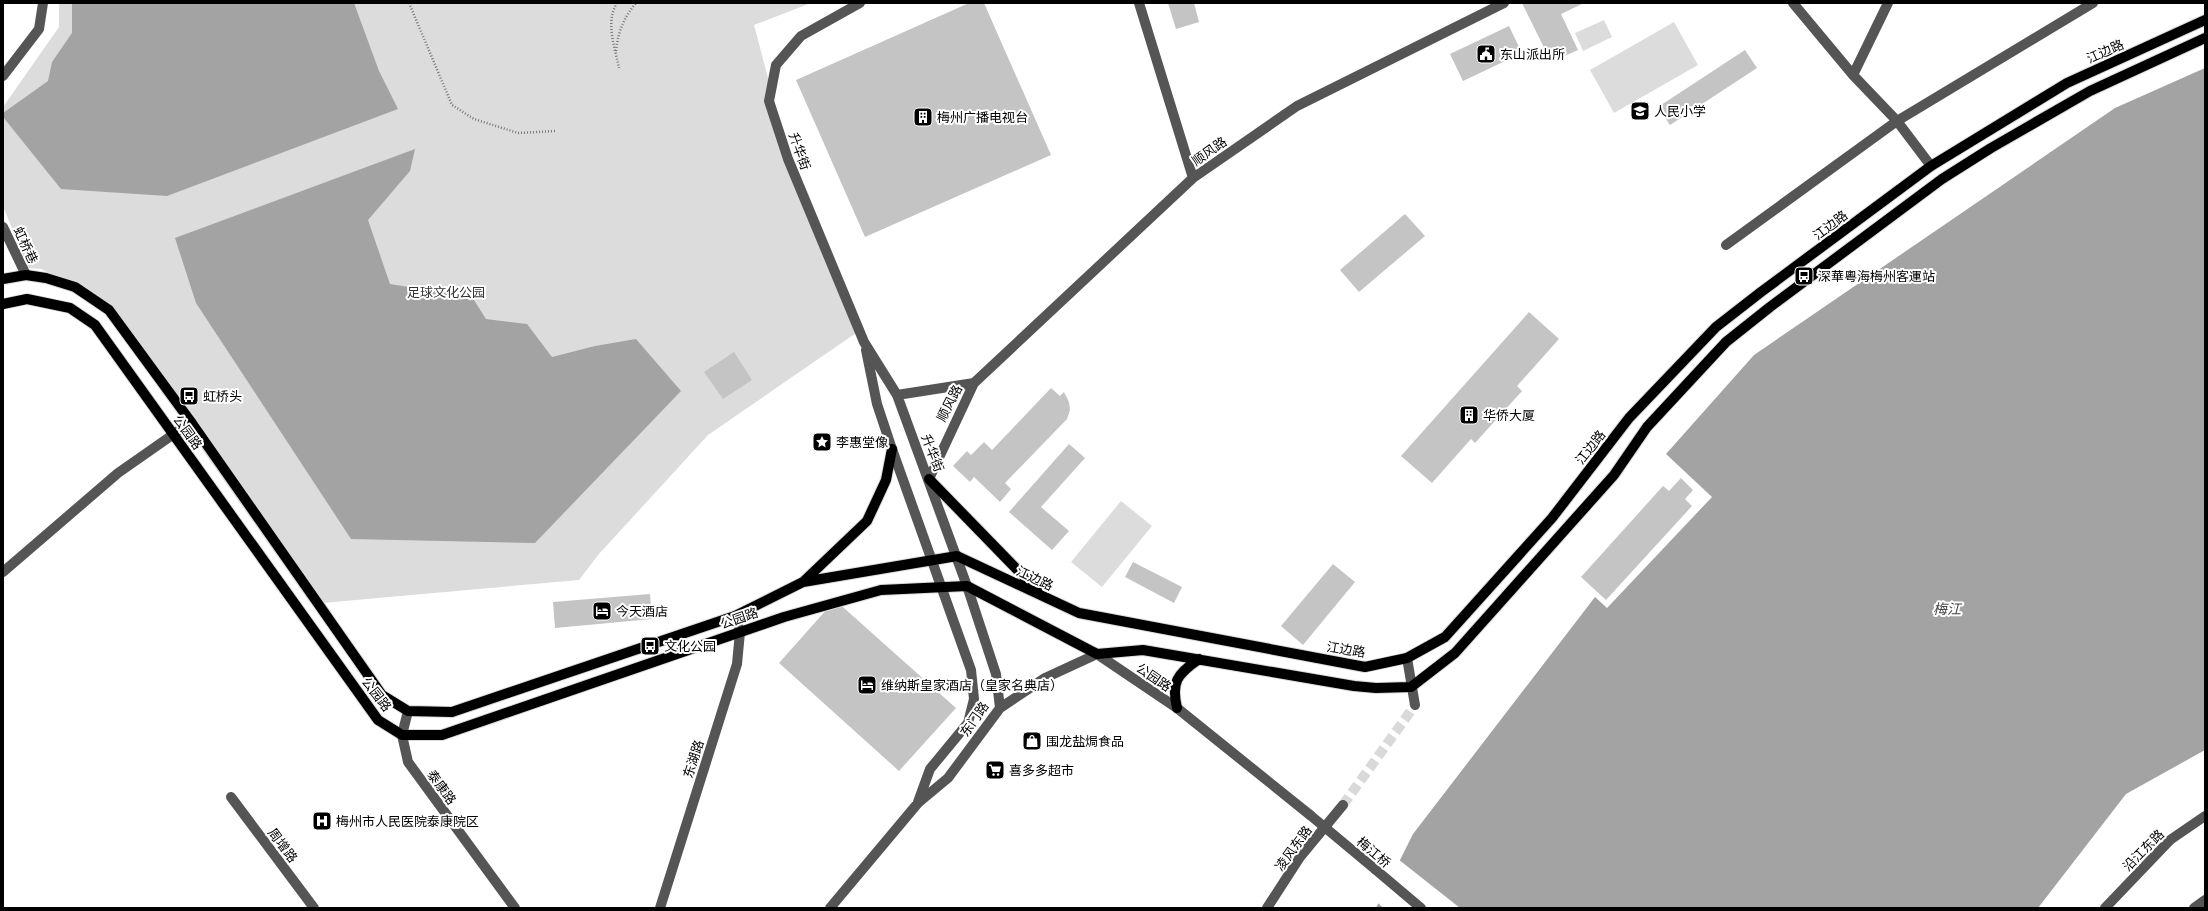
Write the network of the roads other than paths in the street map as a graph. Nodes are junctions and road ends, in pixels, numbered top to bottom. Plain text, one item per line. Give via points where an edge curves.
1 (43, 3) edge
2 (860, 3) edge
3 (1139, 3) edge
4 (1504, 3) edge
5 (1793, 3) edge
6 (1888, 3) edge
7 (2093, 3) edge
8 (2205, 20) edge
9 (2205, 38) edge
10 (1853, 75) junction
11 (3, 76) edge
12 (1897, 120) junction
13 (1931, 166) junction
14 (1193, 178) junction
15 (3, 227) edge
16 (1726, 245) dead end
17 (26, 275) junction
18 (3, 279) edge
19 (3, 304) edge
20 (864, 342) junction
21 (974, 383) junction
22 (897, 395) junction
23 (191, 422) junction
24 (892, 449) junction
25 (929, 479) junction
26 (957, 556) junction
27 (932, 560) junction
28 (3, 572) edge
29 (803, 582) junction
30 (967, 586) junction
31 (942, 587) junction
32 (1042, 595) junction
33 (735, 616) junction
34 (740, 632) junction
35 (1097, 654) junction
36 (1407, 658) junction
37 (1199, 659) junction
38 (1411, 687) junction
39 (1415, 705) dead end
40 (1000, 708) junction
41 (1177, 708) junction
42 (408, 711) junction
43 (402, 735) junction
44 (231, 797) dead end
45 (918, 803) junction
46 (1343, 805) tunnel mouth
47 (1310, 815) joint
48 (2205, 816) edge
49 (2205, 900) edge
50 (314, 908) edge
51 (514, 908) edge
52 (660, 908) edge
53 (830, 908) edge
54 (1267, 908) edge
55 (1421, 908) edge
56 (2105, 908) edge
57 (2194, 908) edge

1 - 11 street via 39,29
2 - 20 street, 升华街 via 801,36 776,65 769,102 788,159
3 - 14 street
4 - 14 street, 顺风路 via 1297,106
5 - 10 street
6 - 10 street
7 - 12 street
8 - 13 main road, 江边路 via 2067,83
9 - 38 main road via 2090,90 1948,175 1726,342 1647,427 1614,475 1455,653
10 - 12 street
12 - 13 street
12 - 16 street
13 - 36 main road, 江边路 via 1716,327 1629,418 1552,518 1445,636
14 - 21 street, 顺风路
15 - 17 street, 虹桥巷
17 - 18 main road, 公园路
17 - 23 main road, 公园路 via 75,287 109,310
19 - 43 main road, 公园路 via 27,299 70,308 95,325 378,720
20 - 22 street, 升华街
20 - 24 street, 升华街 via 877,404
21 - 22 street, 顺风路
21 - 25 street, 顺风路
22 - 25 street, 升华街
23 - 28 street via 118,473
23 - 42 main road, 公园路 via 382,695
24 - 27 street, 升华街
24 - 29 main road via 886,480 867,521
25 - 26 street, 升华街
25 - 32 main road
26 - 27 main road, 公园路
26 - 30 street, 升华街
26 - 32 main road, 江边路
27 - 29 main road, 公园路
27 - 31 street, 东门路
29 - 33 main road, 公园路
30 - 31 main road, 公园路
30 - 35 main road, 公园路
30 - 40 street, 东门路 via 996,674
31 - 34 main road, 公园路 via 881,590 840,600
31 - 45 street, 东门路 via 971,670 974,699 968,723 930,769
32 - 36 main road, 江边路 via 1079,613 1365,667
33 - 34 street, 东湖路
33 - 42 main road, 公园路 via 452,712
34 - 43 main road, 公园路 via 442,736
34 - 52 street, 东湖路 via 737,664
35 - 37 main road via 1142,650
35 - 40 street via 1045,678
35 - 41 street, 公园路
36 - 38 street
37 - 38 main road via 1354,686
37 - 41 main road via 1185,668 1178,679 1173,692
38 - 39 street
40 - 45 street, 东门路 via 948,778
41 - 47 street, 公园路
42 - 43 street, 泰康路
43 - 51 street, 泰康路 via 408,762
44 - 50 street, 周增路
45 - 53 street, 东门路
46 - 54 street, 凌风东路 via 1300,857
47 - 55 street, 梅江桥, bridge
48 - 56 street, 沿江东路 via 2170,840
49 - 57 street

